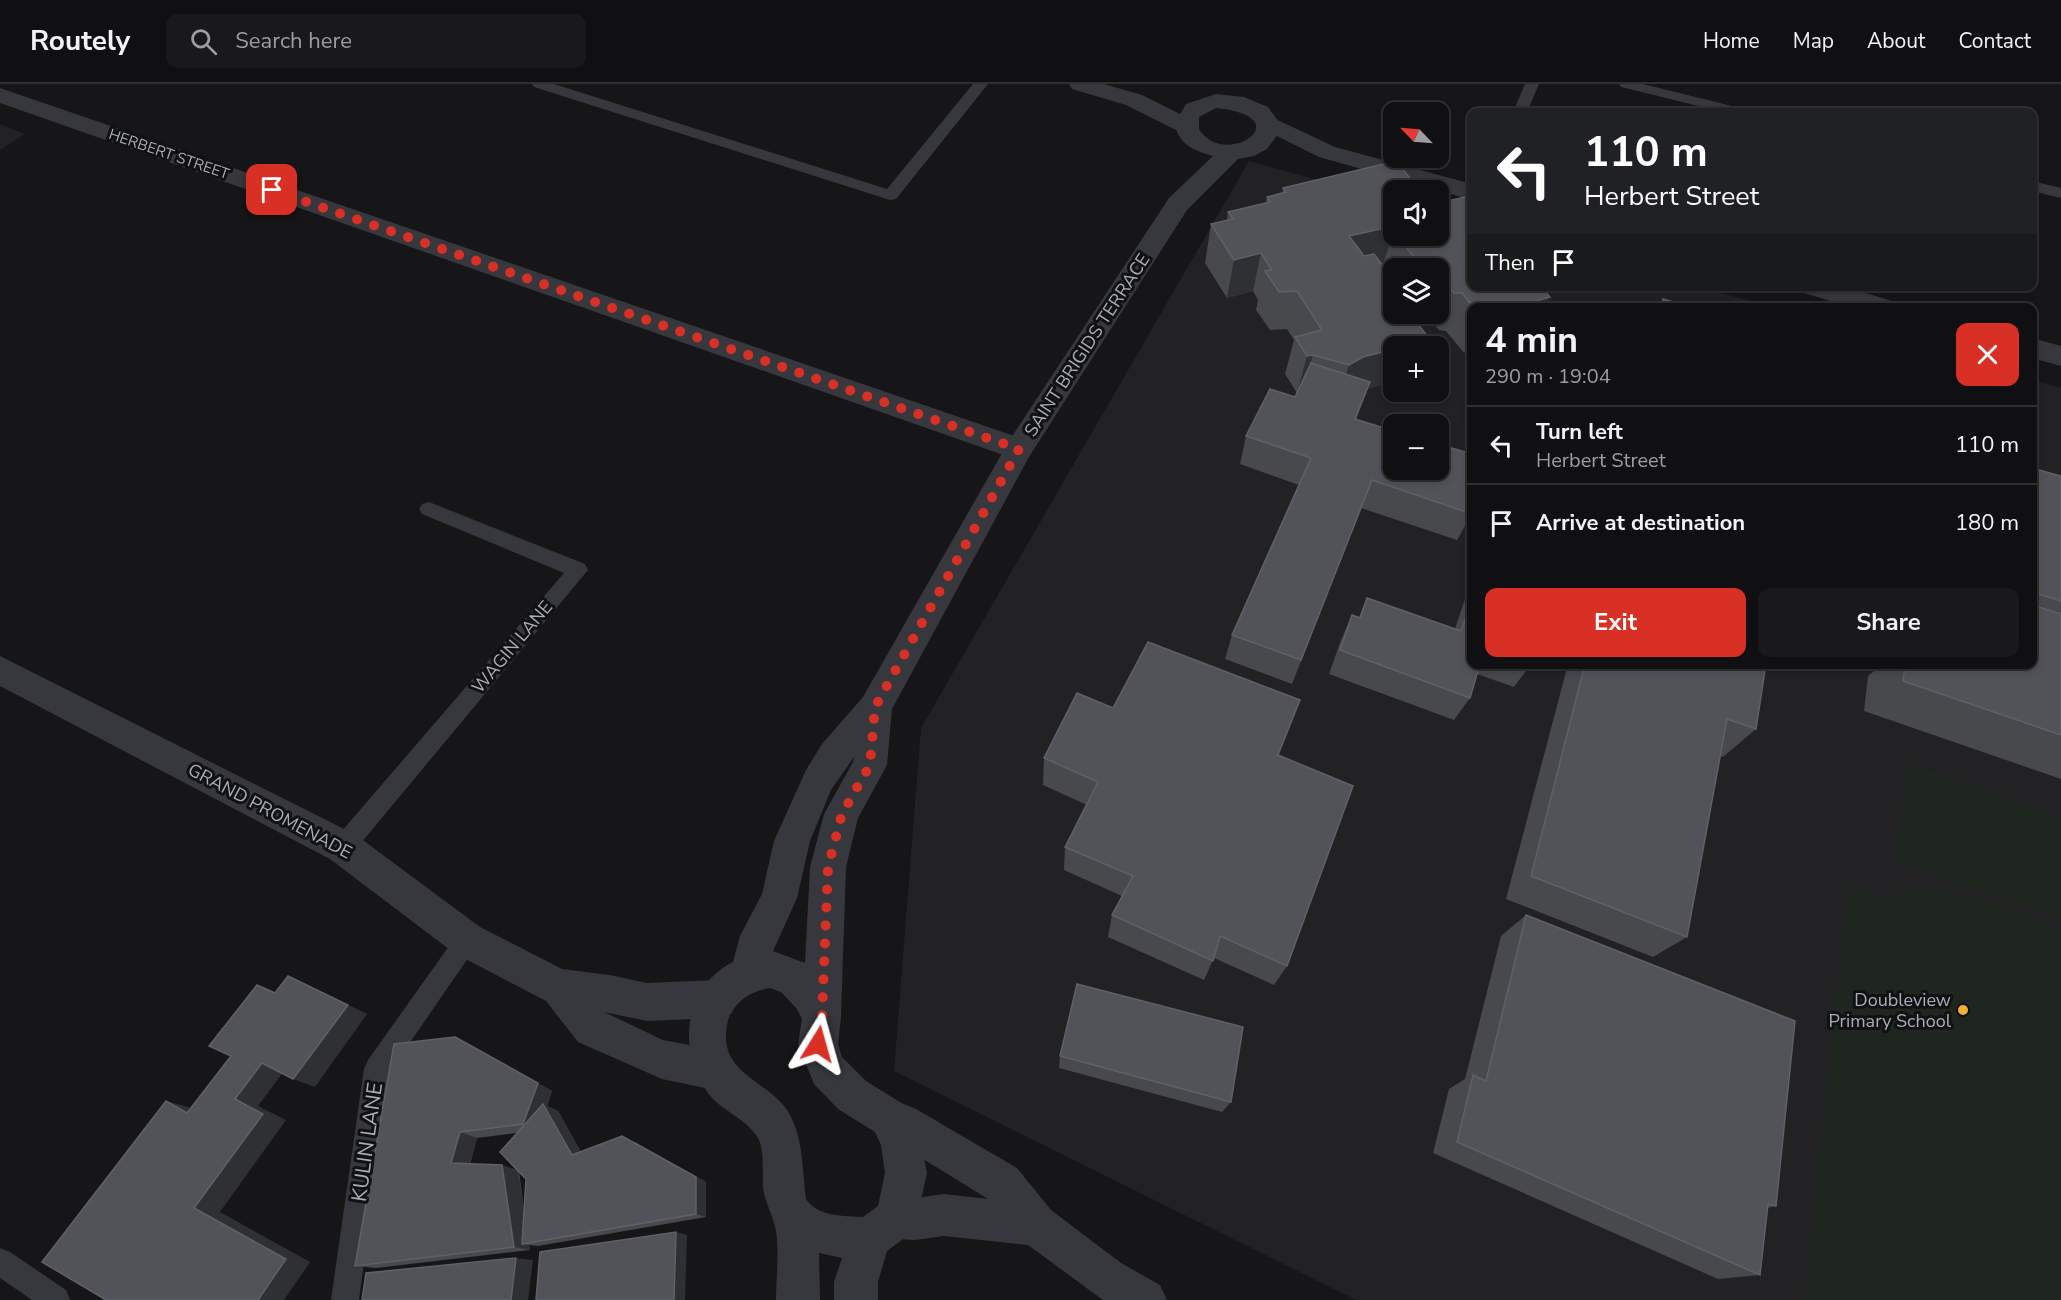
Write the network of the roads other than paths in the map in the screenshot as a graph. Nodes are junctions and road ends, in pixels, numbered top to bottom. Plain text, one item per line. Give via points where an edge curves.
1 (539, 84) edge
2 (981, 84) edge
3 (1080, 84) edge
4 (1238, 84) edge
5 (1532, 84) edge
6 (1626, 84) edge
7 (0, 95) edge
8 (1134, 100) junction
9 (1209, 102) junction
10 (1522, 108) edge
11 (1723, 108) edge
12 (1265, 111) junction
13 (1190, 133) junction
14 (1255, 147) junction
15 (1232, 152) junction
16 (1327, 152) junction
17 (2037, 187) edge
18 (1467, 191) edge
19 (2061, 193) edge
20 (1178, 204) junction
21 (1827, 291) edge
22 (1869, 303) edge
23 (2037, 349) edge
24 (2061, 356) edge
25 (1019, 449) junction
26 (429, 509) dead end
27 (0, 670) edge
28 (875, 707) junction
29 (343, 847) junction
30 (467, 940) junction
31 (749, 972) junction
32 (559, 988) junction
33 (718, 999) junction
34 (822, 1017) junction
35 (715, 1070) junction
36 (889, 1118) junction
37 (797, 1223) junction
38 (1036, 1225) junction
39 (883, 1228) junction
40 (0, 1262) edge
41 (56, 1300) edge
42 (345, 1300) edge
43 (798, 1300) edge
44 (856, 1300) edge
45 (1145, 1300) edge

1 - 2 lane via 890,195
3 - 8 street
4 - 9 street
5 - 10 lane
6 - 11 lane
7 - 25 street, HERBERT STREET
8 - 9 street
8 - 13 street
9 - 12 street via 1241,103
9 - 13 street via 1187,117
12 - 14 street via 1269,132
12 - 16 street
13 - 15 street via 1210,148
13 - 20 street, SAINT BRIGIDS TERRACE
14 - 15 street
14 - 16 street
15 - 20 street, SAINT BRIGIDS TERRACE
16 - 18 street
17 - 19 lane
20 - 25 street, SAINT BRIGIDS TERRACE
21 - 22 street
23 - 24 street
25 - 28 street, SAINT BRIGIDS TERRACE
26 - 29 lane, WAGIN LANE via 578,570
27 - 29 street, GRAND PROMENADE
28 - 31 street, SAINT BRIGIDS TERRACE via 834,755 818,781 792,841 778,898 759,936
28 - 34 street, SAINT BRIGIDS TERRACE via 870,765 842,814 828,867
29 - 30 street, GRAND PROMENADE
30 - 32 street, GRAND PROMENADE
30 - 42 lane, KULIN LANE via 377,1069
31 - 33 street
31 - 34 street via 770,969 793,977 811,995
32 - 33 street, GRAND PROMENADE via 647,1002
32 - 35 street, GRAND PROMENADE via 592,1028 662,1059
33 - 35 street via 709,1015 706,1034 707,1053
34 - 36 street, SAINT BRIGIDS TERRACE via 818,1044 828,1070 852,1095
35 - 37 street via 773,1125 781,1150 786,1205
36 - 38 street via 1002,1183
36 - 39 street via 901,1142 906,1173
37 - 39 street via 835,1237
37 - 43 street
38 - 39 street via 944,1215
38 - 45 street via 1106,1278
39 - 44 street via 856,1282
40 - 41 lane

